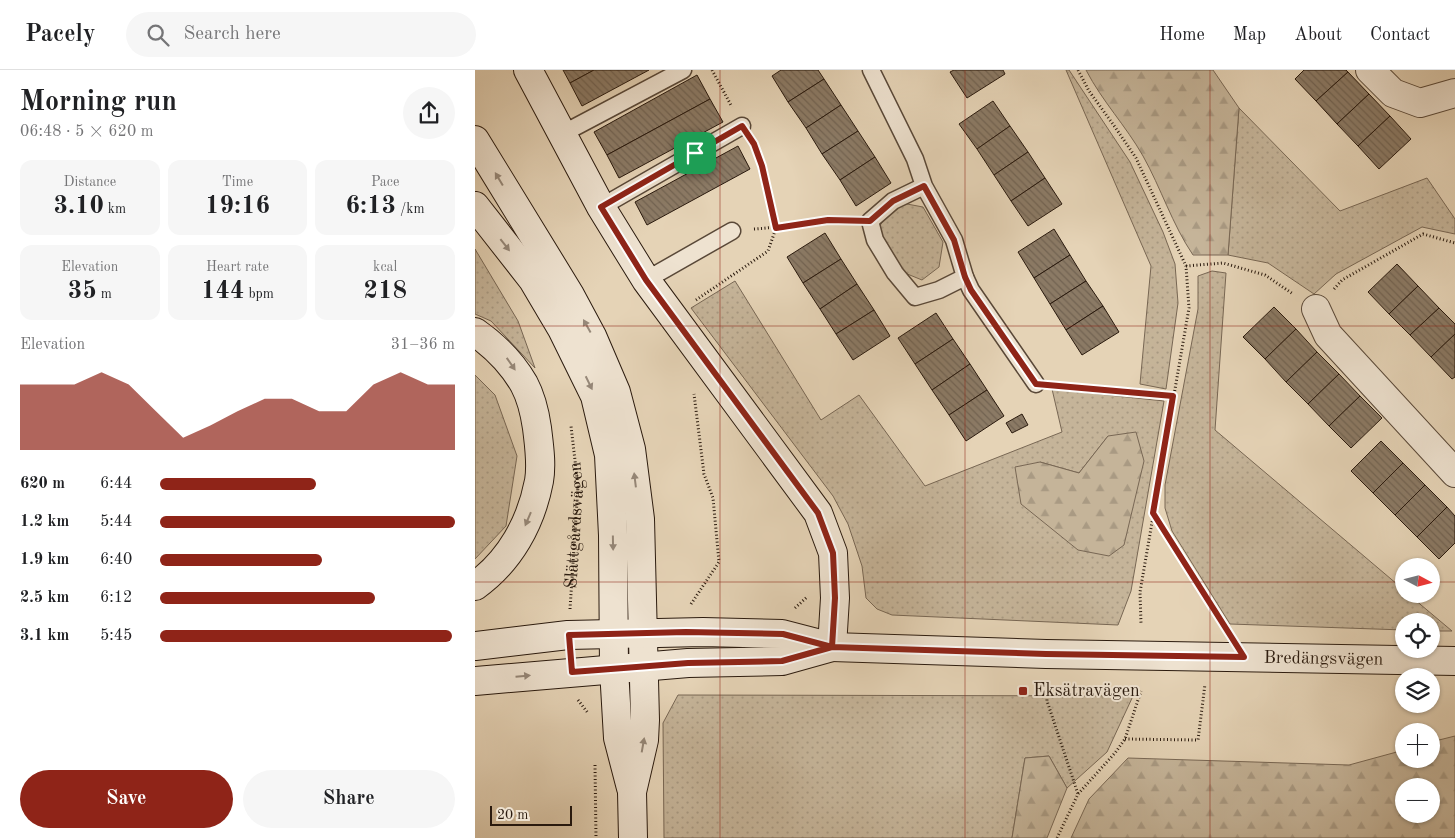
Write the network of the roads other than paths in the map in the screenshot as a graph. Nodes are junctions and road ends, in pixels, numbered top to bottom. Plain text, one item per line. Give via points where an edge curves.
1 (528, 70) edge
2 (683, 70) edge
3 (871, 70) edge
4 (1370, 70) edge
5 (1455, 94) edge
6 (742, 126) road end
7 (562, 134) junction
8 (475, 140) edge
9 (924, 186) junction
10 (475, 206) edge
11 (601, 207) junction
12 (733, 231) road end
13 (965, 277) junction
14 (646, 280) junction
15 (1316, 309) road end
16 (475, 332) edge
17 (1036, 384) road end
18 (1455, 473) edge
19 (475, 586) edge
20 (642, 633) junction
21 (613, 634) junction
22 (475, 646) edge
23 (832, 647) junction
24 (1455, 661) edge
25 (643, 666) junction
26 (614, 669) junction
27 (477, 682) edge
28 (633, 792) junction
29 (633, 838) edge

1 - 7 street
2 - 7 lane
3 - 9 lane via 915,158
4 - 5 street via 1393,92 1420,104
6 - 11 lane
7 - 11 street
20 -> 8 street via 640,519 631,449 616,392 574,303
9 - 13 lane via 954,240
9 - 13 lane via 893,201 870,221 875,240 895,273 915,297
10 -> 21 street via 533,280 595,396 609,455
11 - 14 street
12 - 14 lane
13 - 17 lane
14 - 23 street via 818,513 833,553
15 - 18 street via 1328,335
16 -> 19 street via 507,358 525,386 535,415 540,448 539,480 520,537 503,561
20 - 21 street, Bredängsvägen
20 - 23 street, Bredängsvägen via 783,634
20 - 25 street
21 - 22 street, Bredängsvägen via 569,635
21 - 26 street
23 - 24 street, Bredängsvägen
23 - 25 street, Bredängsvägen via 782,661
25 - 26 street, Bredängsvägen
28 -> 25 street via 645,740
27 -> 26 street, Bredängsvägen
26 - 28 street via 618,738
28 - 29 street

